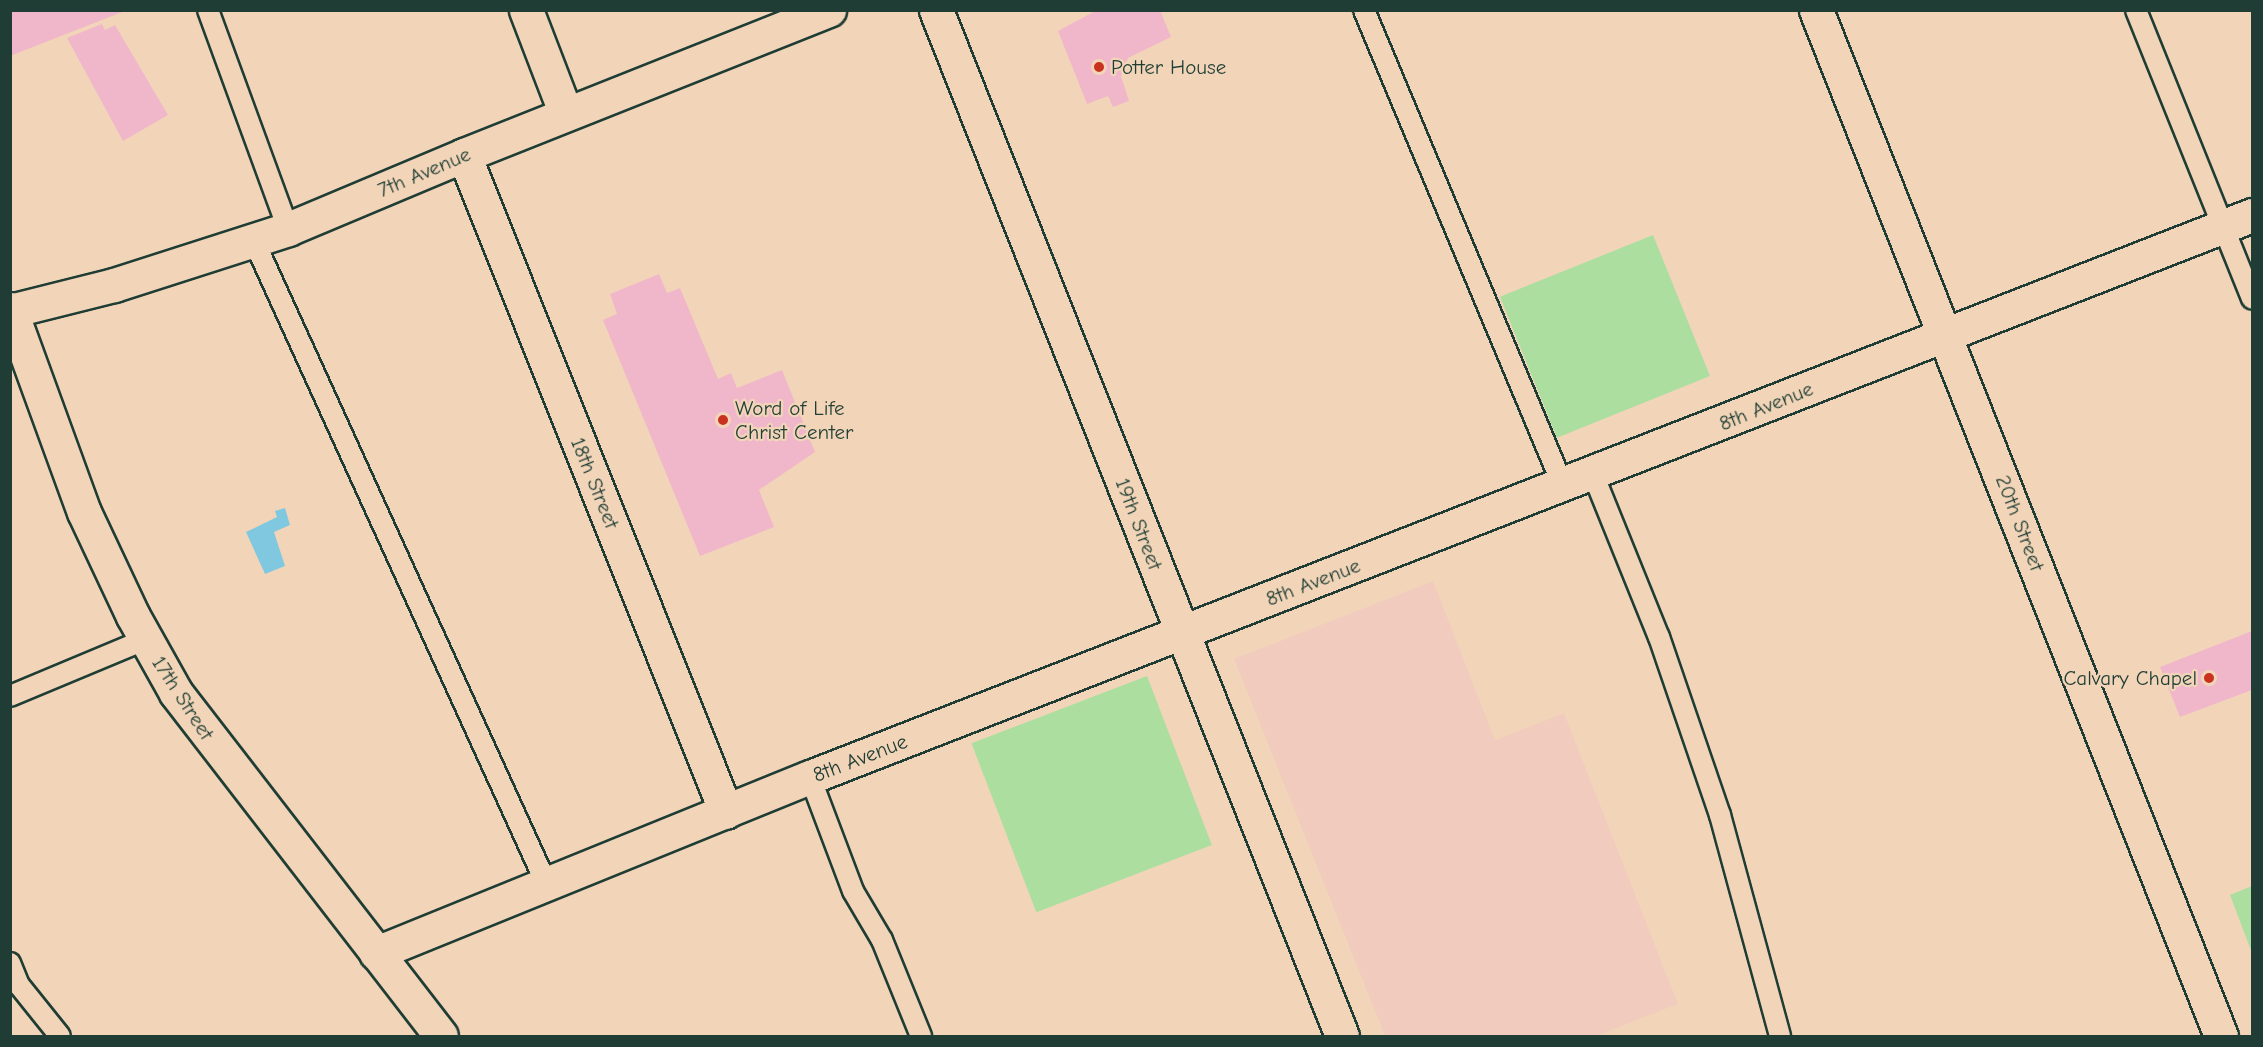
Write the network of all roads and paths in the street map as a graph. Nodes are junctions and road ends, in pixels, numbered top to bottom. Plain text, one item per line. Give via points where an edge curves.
1 (208, 10) edge
2 (526, 10) edge
3 (829, 10) edge
4 (936, 10) edge
5 (1364, 10) edge
6 (1816, 10) edge
7 (2136, 10) edge
8 (567, 114) junction
9 (464, 155) junction
10 (2238, 221) edge
11 (288, 229) junction
12 (254, 241) junction
13 (2253, 298) edge
14 (11, 311) edge
15 (1946, 335) junction
16 (1593, 474) junction
17 (1563, 486) junction
18 (1181, 633) junction
19 (146, 639) junction
20 (10, 696) edge
21 (810, 777) junction
22 (726, 812) junction
23 (547, 885) junction
24 (376, 953) junction
25 (10, 963) edge
26 (60, 1036) edge
27 (441, 1036) edge
28 (921, 1036) edge
29 (1342, 1036) edge
30 (1780, 1036) edge
31 (2221, 1036) edge

1 - 11 lane
2 - 8 street
3 - 8 street, 7th Avenue
4 - 18 street, 19th Street
5 - 17 lane
6 - 15 street, 20th Street
7 - 10 lane
8 - 9 street, 7th Avenue
9 - 11 street, 7th Avenue
9 - 22 street, 18th Street
10 - 13 lane
10 - 15 street, 8th Avenue
11 - 12 street, 7th Avenue
12 - 14 street, 7th Avenue
12 - 23 lane
14 - 19 street, 17th Street via 84,512
15 - 16 street, 8th Avenue
15 - 31 street, 20th Street
16 - 17 street, 8th Avenue
16 - 30 lane via 1659,637 1720,815
17 - 18 street, 8th Avenue
18 - 21 street, 8th Avenue
18 - 29 street, 19th Street
19 - 20 lane
19 - 24 street, 17th Street via 206,734
21 - 22 street, 8th Avenue
21 - 28 lane via 854,891 882,939
22 - 23 street, 8th Avenue
23 - 24 street, 8th Avenue
24 - 27 street, 17th Street
25 - 26 lane via 19,985

